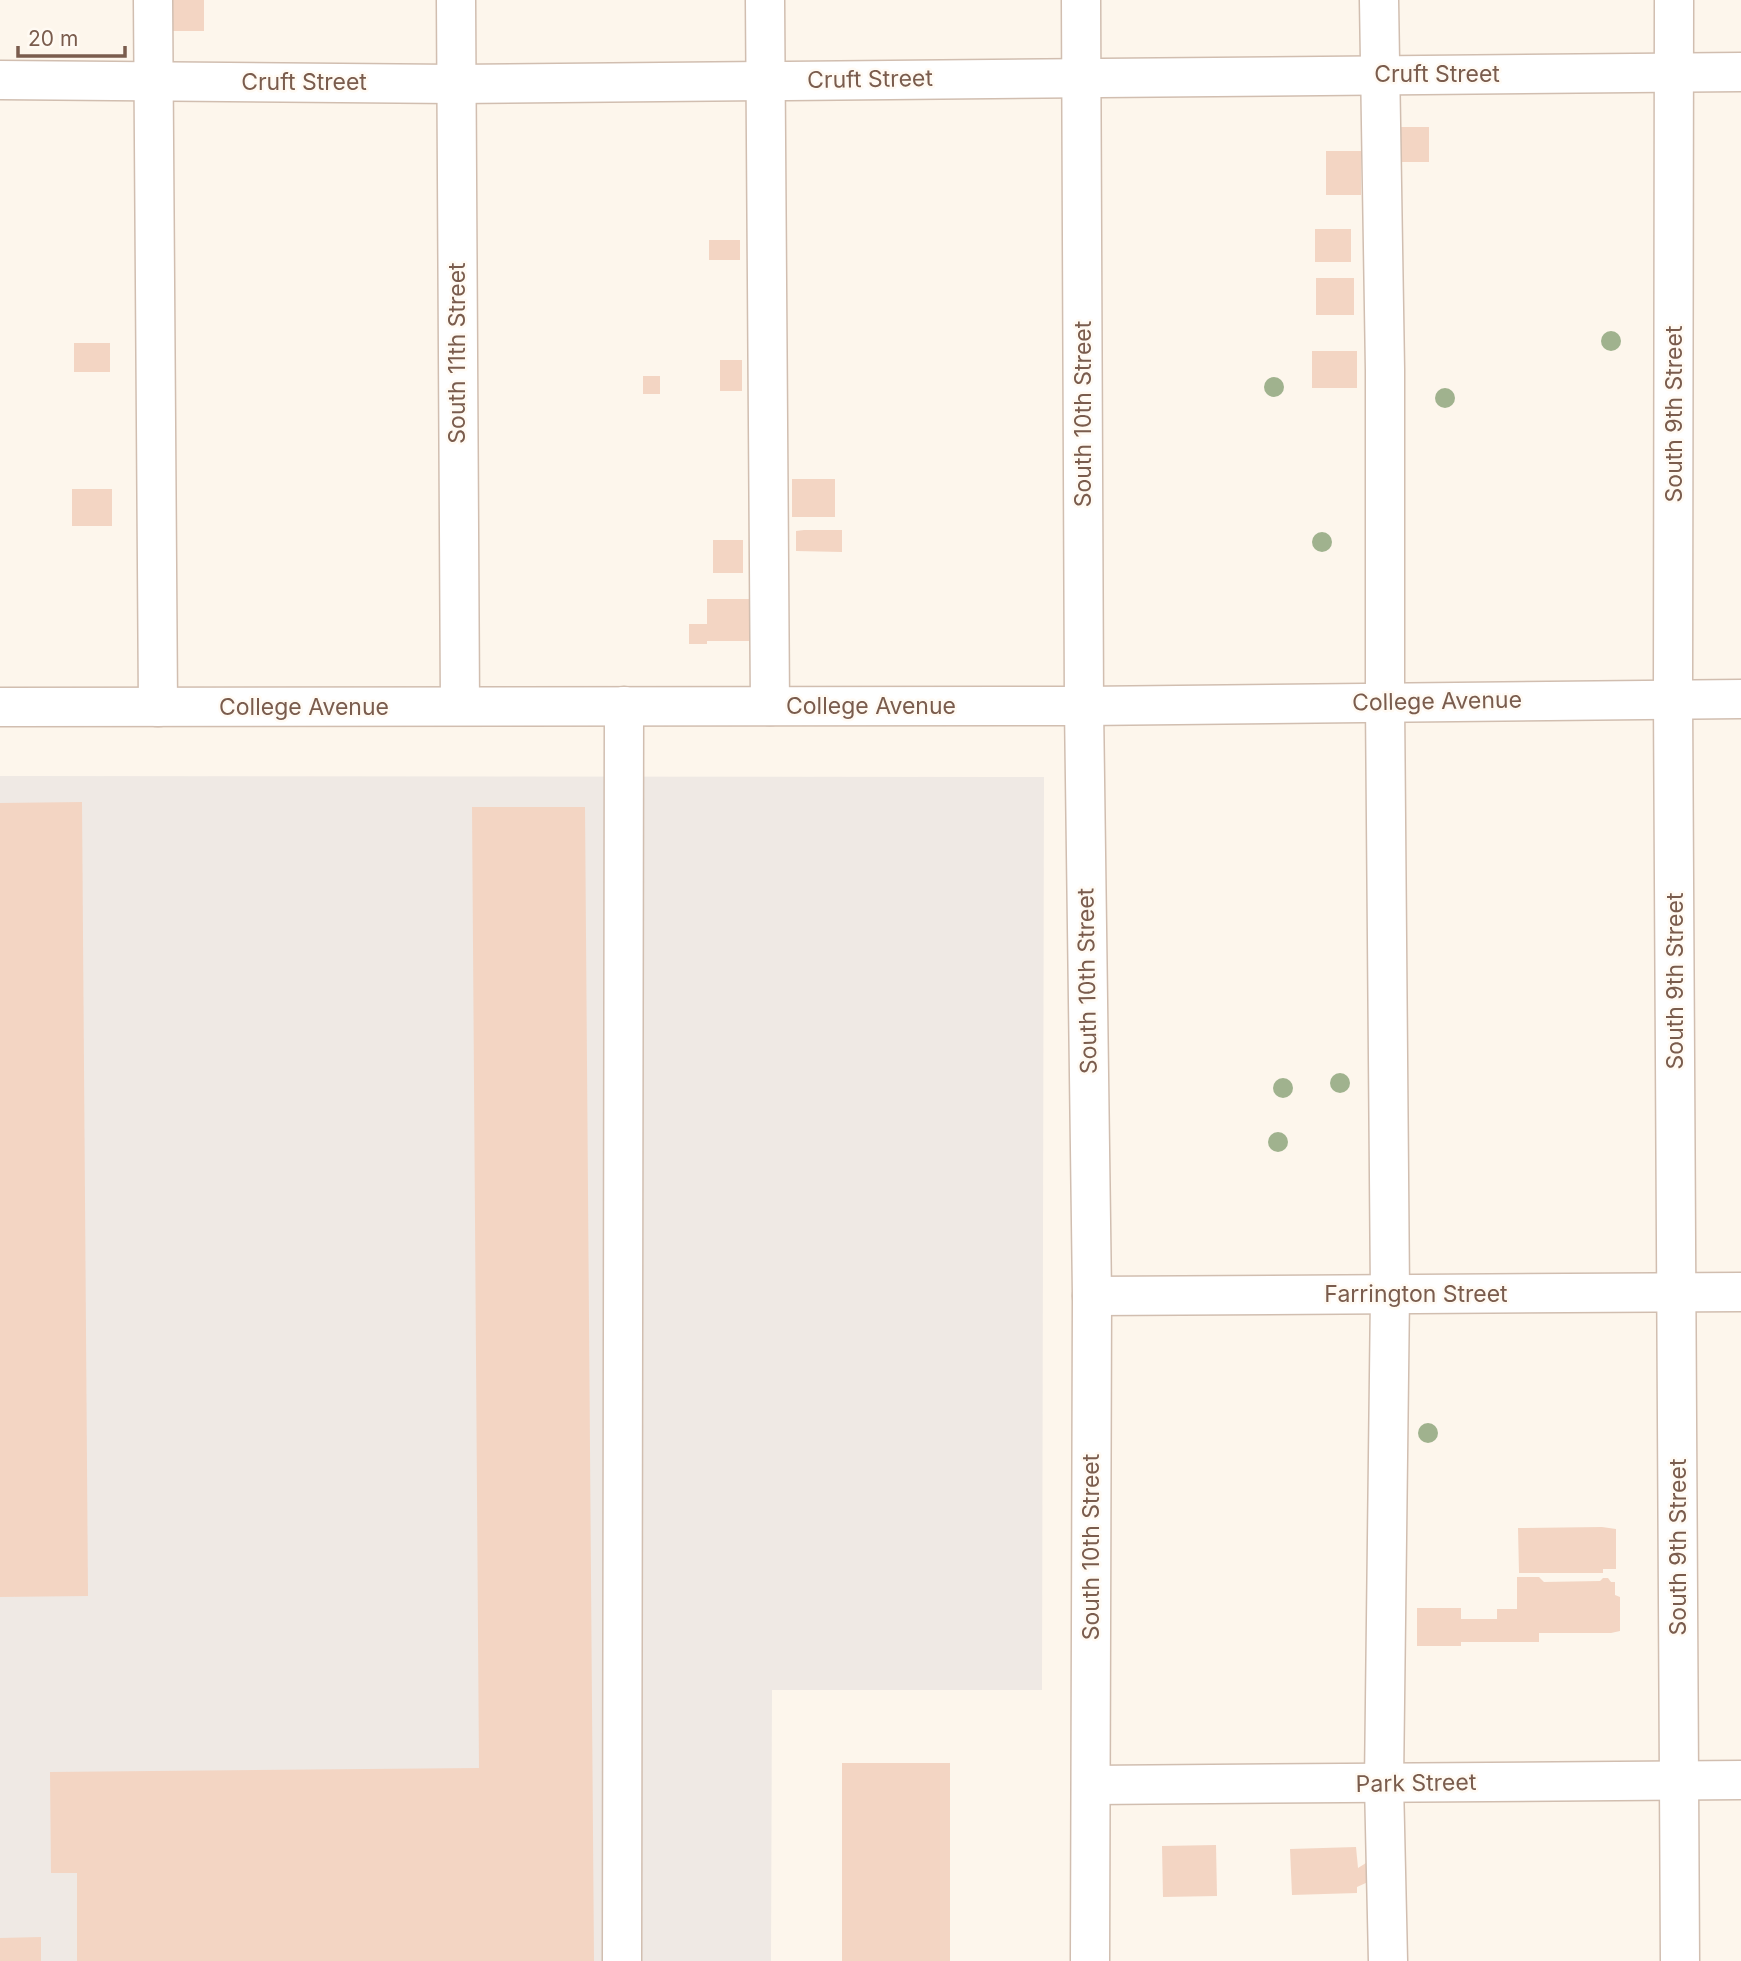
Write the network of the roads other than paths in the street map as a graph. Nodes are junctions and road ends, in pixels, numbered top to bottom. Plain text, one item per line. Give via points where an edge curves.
1 (153, 0) edge
2 (456, 0) edge
3 (765, 0) edge
4 (1082, 0) edge
5 (1379, 0) edge
6 (1674, 0) edge
7 (1675, 72) junction
8 (1741, 72) edge
9 (1380, 75) junction
10 (1082, 76) junction
11 (0, 80) edge
12 (765, 80) junction
13 (153, 81) junction
14 (455, 83) junction
15 (1673, 699) junction
16 (1741, 699) edge
17 (1385, 702) junction
18 (460, 706) junction
19 (624, 706) junction
20 (770, 706) junction
21 (1084, 706) junction
22 (0, 707) edge
23 (158, 707) junction
24 (1676, 1292) junction
25 (1741, 1292) edge
26 (1390, 1294) junction
27 (1092, 1296) junction
28 (1680, 1780) junction
29 (1741, 1780) edge
30 (1384, 1783) junction
31 (1091, 1785) junction
32 (622, 1961) edge
33 (1090, 1961) edge
34 (1388, 1961) edge
35 (1680, 1961) edge

1 - 13 street
2 - 14 street, South 11th Street
3 - 12 street
4 - 10 street, South 10th Street
5 - 9 street
6 - 7 street, South 9th Street
7 - 8 street, Cruft Street
7 - 9 street, Cruft Street
7 - 15 street, South 9th Street
9 - 10 street, Cruft Street
9 - 17 street
10 - 12 street, Cruft Street
10 - 21 street, South 10th Street
11 - 13 street, Cruft Street
12 - 14 street, Cruft Street
12 - 20 street
13 - 14 street, Cruft Street
13 - 23 street
14 - 18 street, South 11th Street
15 - 16 street, College Avenue
15 - 17 street, College Avenue
15 - 24 street, South 9th Street
17 - 21 street, College Avenue
17 - 26 street
18 - 19 street, College Avenue
18 - 23 street, College Avenue
19 - 20 street, College Avenue
19 - 32 street
20 - 21 street, College Avenue
21 - 27 street, South 10th Street
22 - 23 street, College Avenue
24 - 25 street, Farrington Street
24 - 26 street, Farrington Street
24 - 28 street, South 9th Street
26 - 27 street, Farrington Street
26 - 30 street
27 - 31 street, South 10th Street
28 - 29 street, Park Street
28 - 30 street, Park Street
28 - 35 street, South 9th Street
30 - 31 street, Park Street
30 - 34 street
31 - 33 street, South 10th Street

